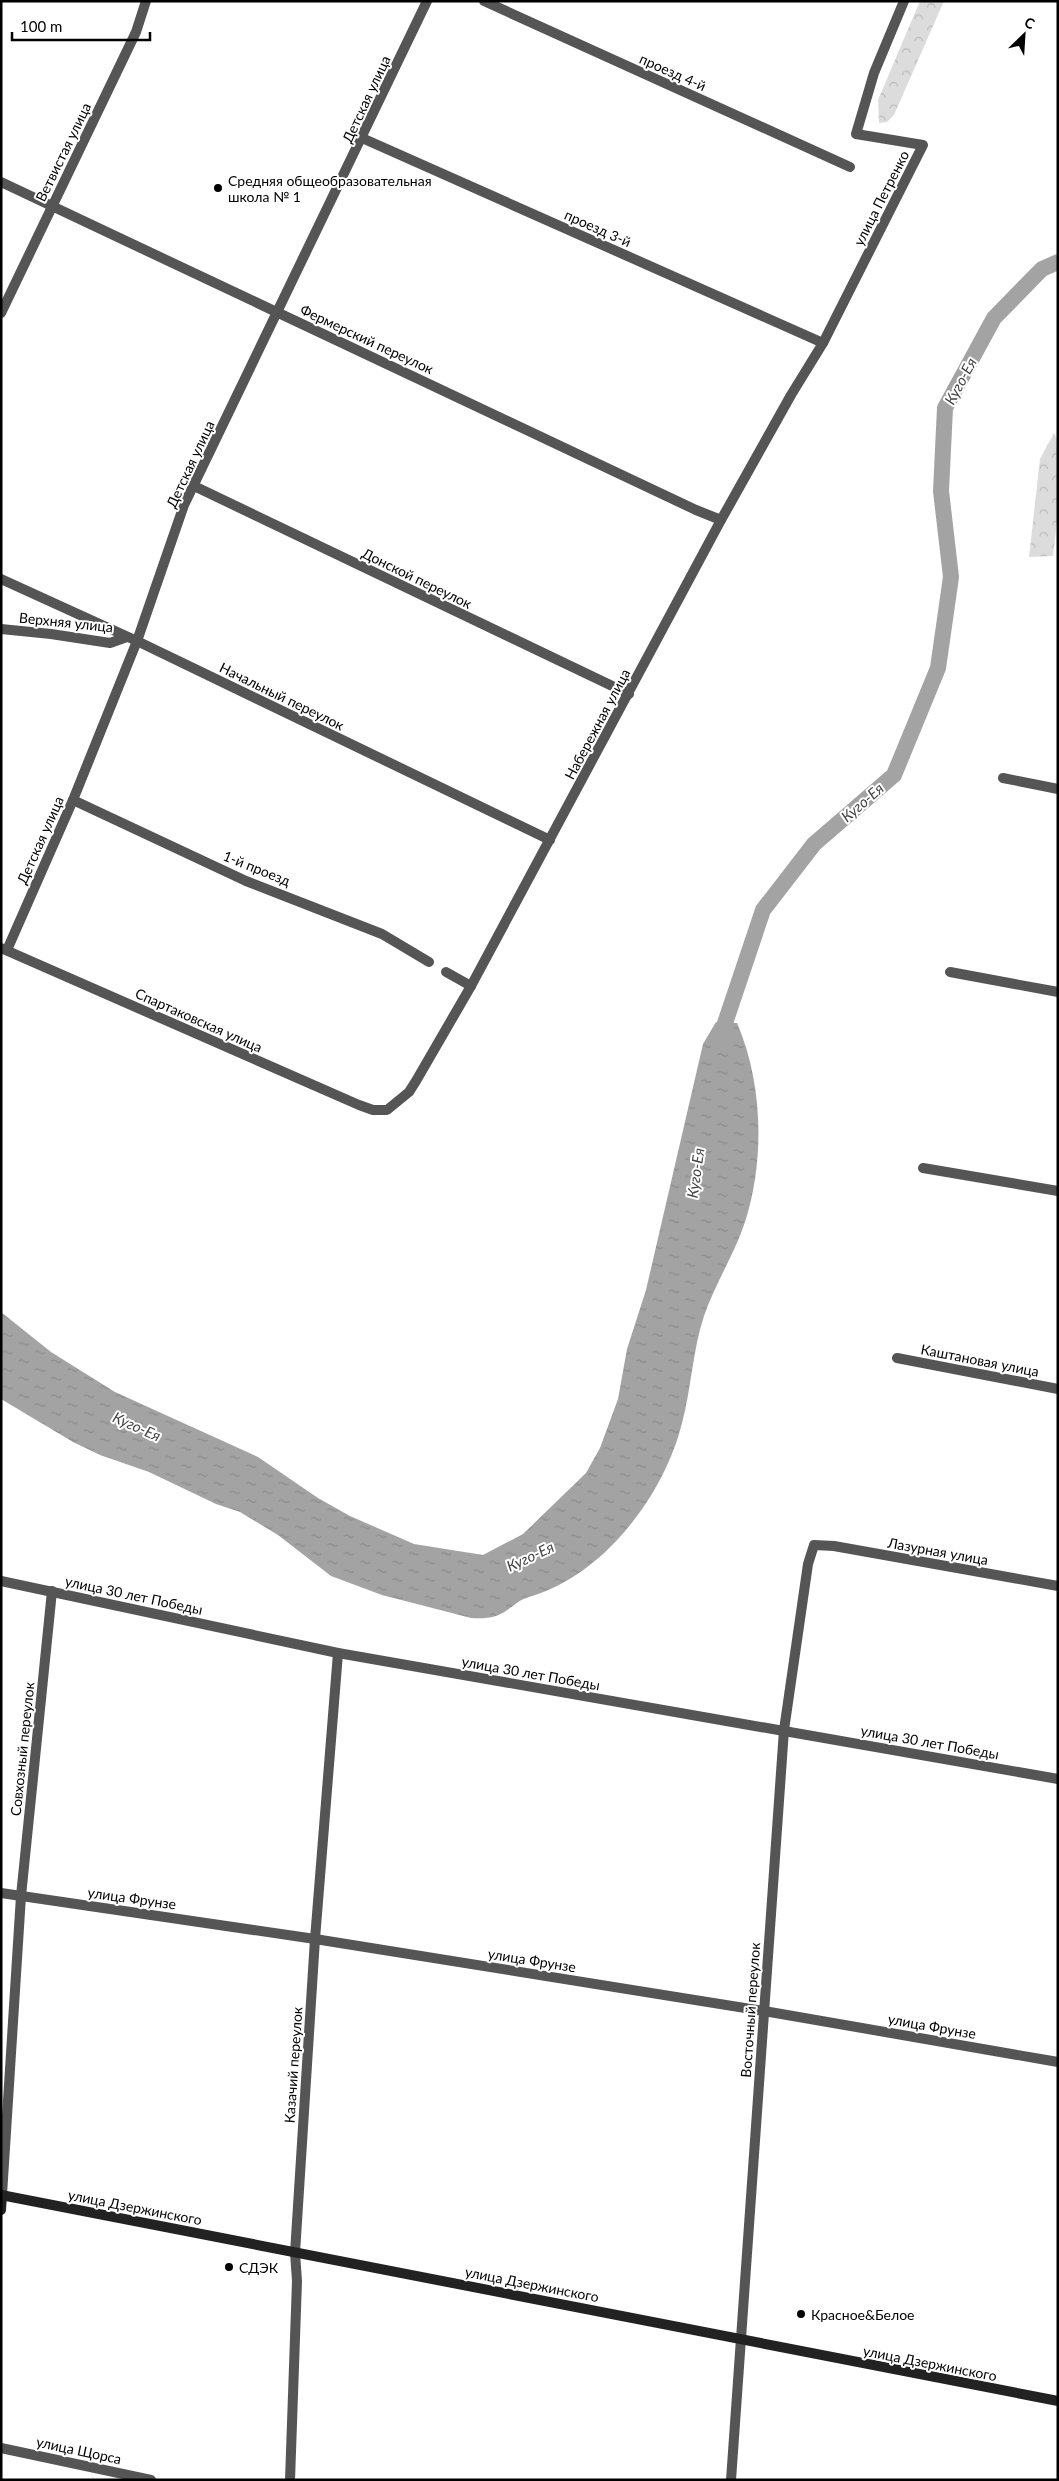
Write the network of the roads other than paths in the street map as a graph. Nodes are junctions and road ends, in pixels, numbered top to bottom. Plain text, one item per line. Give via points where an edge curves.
1 (146, 1) edge
2 (427, 1) edge
3 (484, 1) edge
4 (904, 1) edge
5 (362, 138) junction
6 (850, 167) dead end
7 (1, 182) edge
8 (52, 206) junction
9 (279, 312) junction
10 (1, 313) edge
11 (823, 343) junction
12 (194, 486) junction
13 (722, 520) junction
14 (1, 579) edge
15 (1, 629) edge
16 (132, 639) junction
17 (629, 694) junction
18 (1003, 778) dead end
19 (1058, 789) edge
20 (73, 800) junction
21 (550, 840) junction
22 (4, 949) edge
23 (429, 962) dead end
24 (446, 972) dead end
25 (950, 972) dead end
26 (471, 986) junction
27 (1058, 992) edge
28 (387, 1110) joint
29 (923, 1168) dead end
30 (1058, 1191) edge
31 (897, 1358) dead end
32 (1058, 1389) edge
33 (814, 1545) joint
34 (1, 1581) edge
35 (1058, 1586) edge
36 (52, 1590) junction
37 (338, 1654) junction
38 (784, 1730) junction
39 (1058, 1779) edge
40 (1, 1893) edge
41 (21, 1896) junction
42 (315, 1939) junction
43 (764, 2011) junction
44 (1058, 2062) edge
45 (2, 2195) edge
46 (1, 2210) edge
47 (295, 2253) junction
48 (741, 2338) junction
49 (1058, 2401) edge
50 (1, 2448) edge
51 (151, 2480) edge
52 (290, 2480) edge
53 (732, 2480) edge

1 - 8 street, Ветвистая улица via 136,32
2 - 5 street, Детская улица
3 - 6 street, проезд 4-й
4 - 11 street, улица Петренко via 874,73 856,134 923,145
5 - 9 street, Детская улица
5 - 11 street, проезд 3-й
7 - 8 street, Фермерский переулок
8 - 9 street, Фермерский переулок
8 - 10 street, Ветвистая улица
9 - 12 street, Детская улица
9 - 13 street, Фермерский переулок
11 - 13 street, Набережная улица
12 - 16 street, Детская улица
12 - 17 street, Донской переулок
13 - 17 street, Набережная улица
14 - 16 street, Начальный переулок
15 - 16 street, Верхняя улица via 110,643
16 - 20 street, Детская улица
16 - 21 street, Начальный переулок
17 - 21 street, Набережная улица
18 - 19 street
20 - 22 street, Детская улица
20 - 23 street, 1-й проезд via 246,881 382,934
21 - 26 street, Набережная улица
22 - 28 street, Спартаковская улица via 359,1105 372,1110
24 - 26 street
25 - 27 street
26 - 28 street, Набережная улица via 412,1086
29 - 30 street
31 - 32 street, Каштановая улица
33 - 35 street, Лазурная улица
33 - 38 street, Восточный переулок via 808,1564
34 - 36 street, улица 30 лет Победы
36 - 37 street, улица 30 лет Победы
36 - 41 street, Совхозный переулок
37 - 38 street, улица 30 лет Победы
37 - 42 street, Казачий переулок
38 - 39 street, улица 30 лет Победы
38 - 43 street, Восточный переулок
40 - 41 street, улица Фрунзе
41 - 42 street, улица Фрунзе
41 - 45 street, Совхозный переулок
42 - 43 street, улица Фрунзе
42 - 47 street, Казачий переулок
43 - 44 street, улица Фрунзе
43 - 48 street, Восточный переулок
45 - 46 street, Совхозный переулок
45 - 47 street, улица Дзержинского
47 - 48 street, улица Дзержинского
47 - 52 street, Казачий переулок via 297,2281
48 - 49 street, улица Дзержинского
48 - 53 street, Восточный переулок
50 - 51 street, улица Щорса

